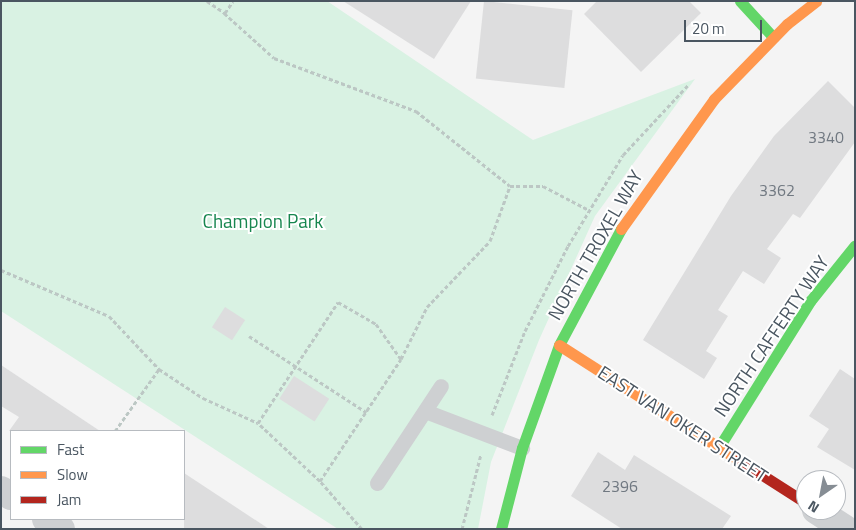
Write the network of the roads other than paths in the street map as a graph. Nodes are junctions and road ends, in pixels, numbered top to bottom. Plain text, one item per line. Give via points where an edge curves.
1 (740, 1) edge
2 (805, 4) edge
3 (773, 37) junction
4 (855, 245) edge
5 (559, 345) junction
6 (441, 386) dead end
7 (425, 411) junction
8 (719, 447) junction
9 (522, 448) junction
10 (377, 483) dead end
11 (796, 497) edge
12 (48, 520) edge
13 (832, 520) edge
14 (61, 529) edge
15 (501, 529) edge
16 (846, 529) edge

1 - 3 street
2 - 3 street, NORTH TROXEL WAY
3 - 5 street, NORTH TROXEL WAY via 714,99 657,171 588,285
4 - 8 street, NORTH CAFFERTY WAY via 811,300
5 - 8 street, EAST VAN OKER STREET
5 - 9 street, NORTH TROXEL WAY
6 - 7 lane
7 - 9 lane
7 - 10 lane
8 - 11 street, EAST VAN OKER STREET
9 - 15 street, NORTH TROXEL WAY
12 - 14 street
13 - 16 street

